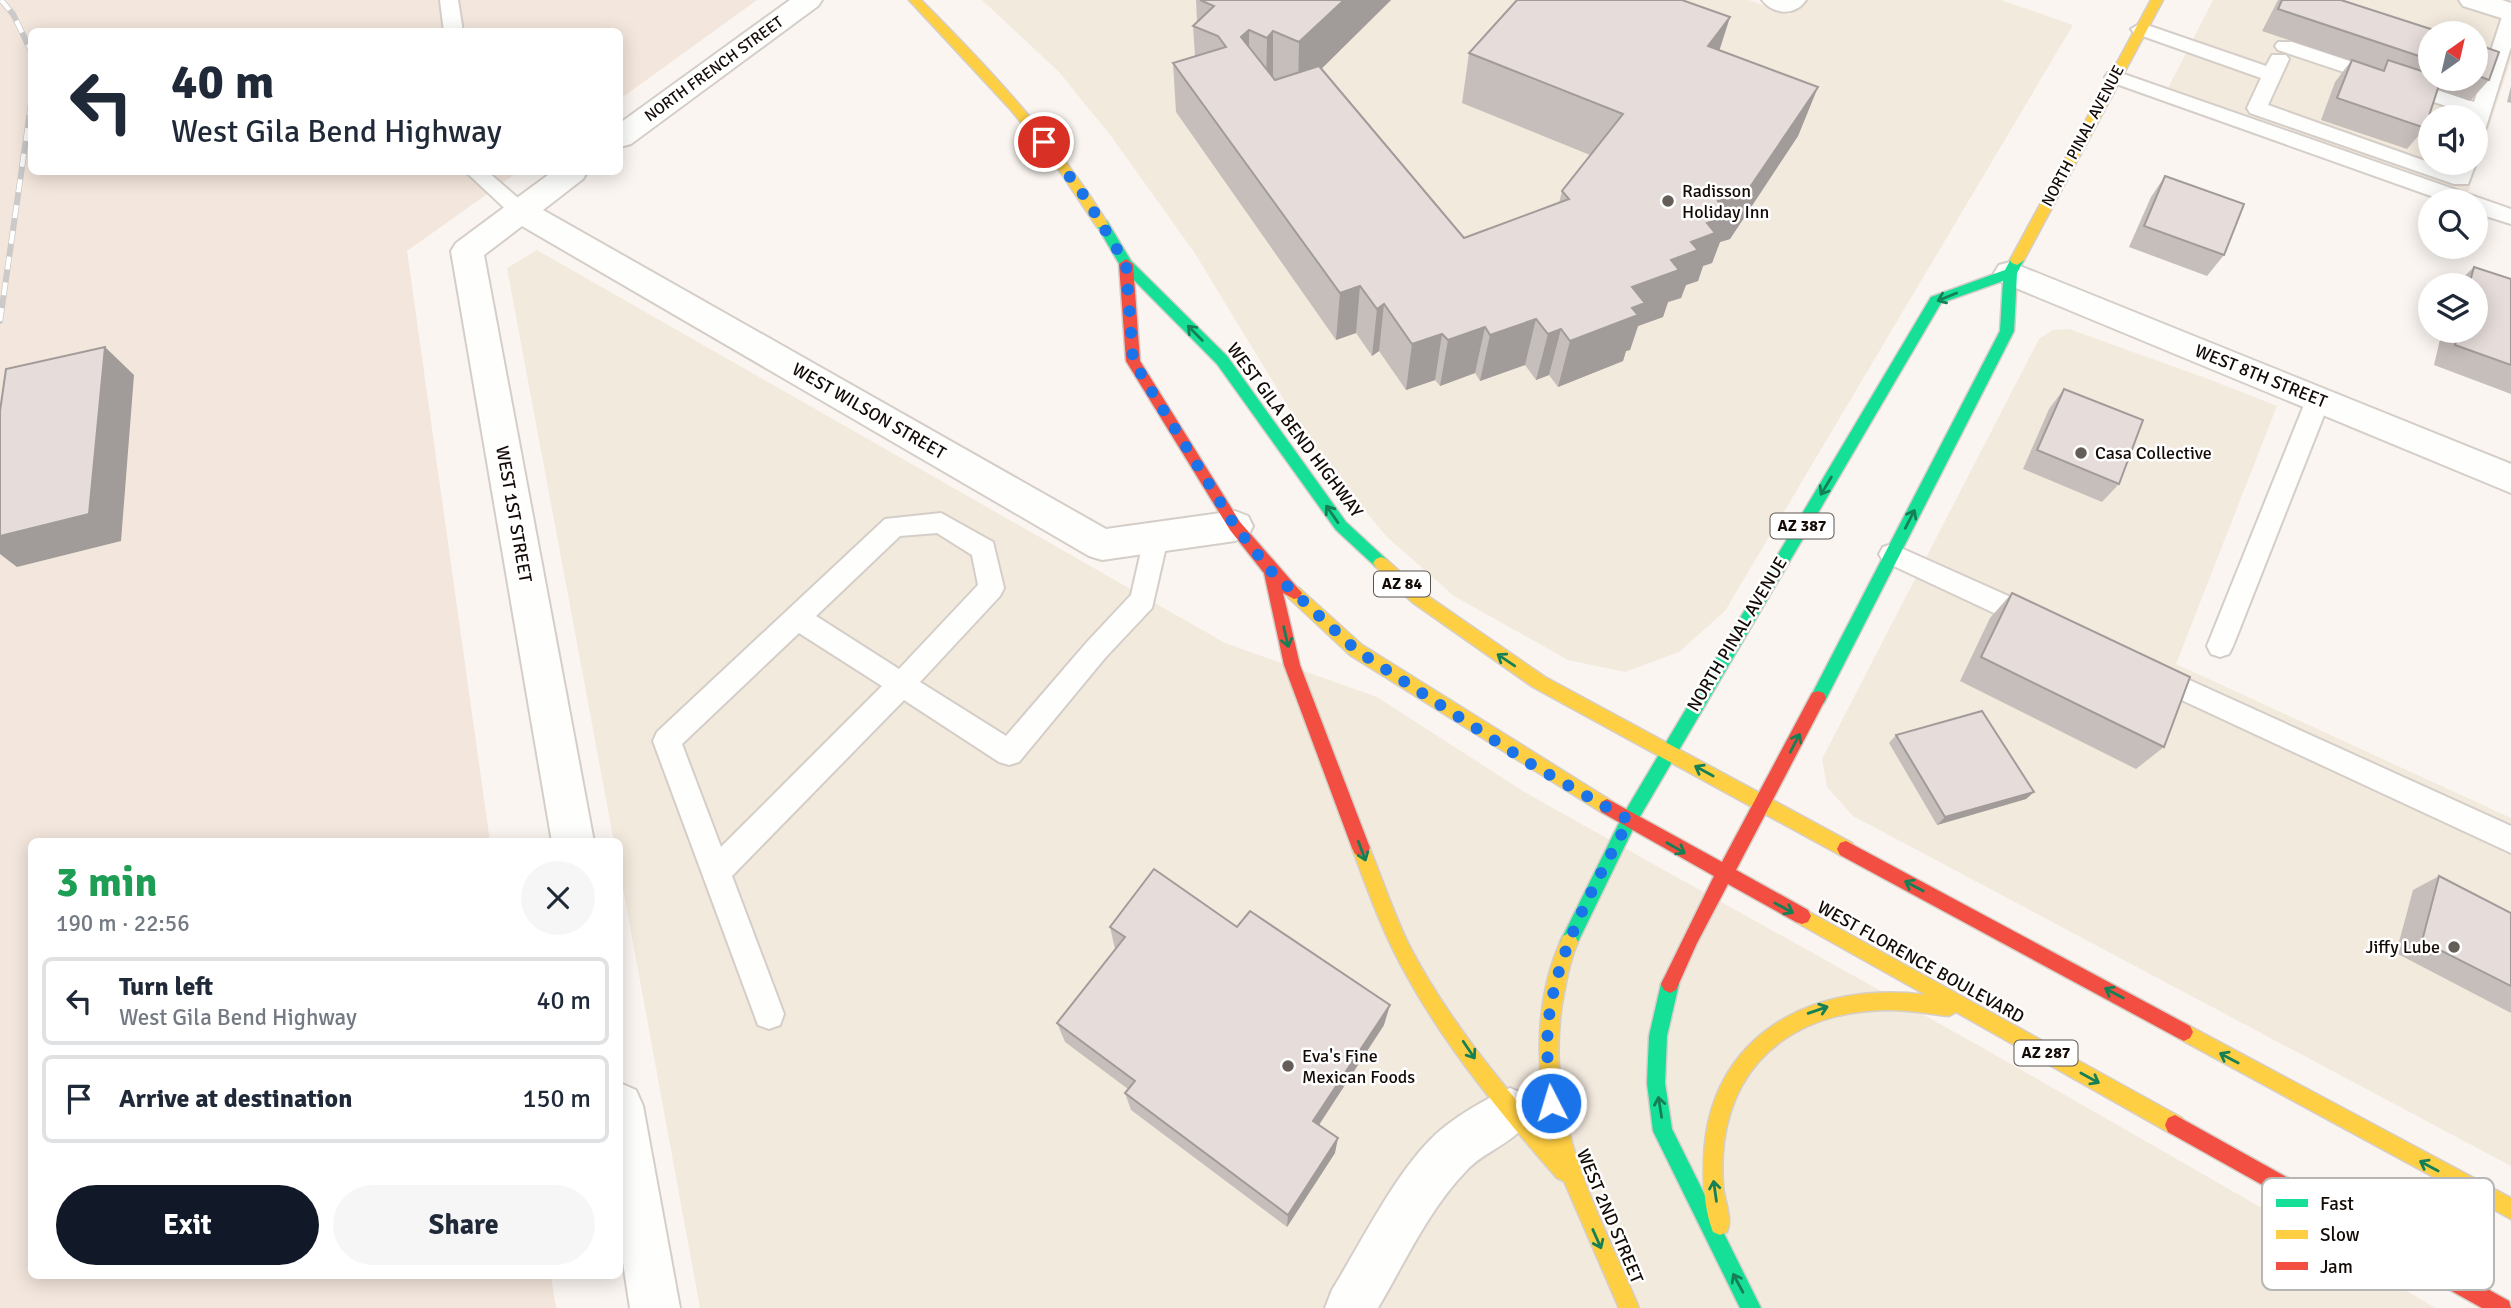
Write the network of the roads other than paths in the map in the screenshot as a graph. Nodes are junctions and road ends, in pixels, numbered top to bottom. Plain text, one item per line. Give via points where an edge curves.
1 (449, 0) edge
2 (808, 0) edge
3 (915, 0) edge
4 (1771, 0) edge
5 (1797, 0) edge
6 (2157, 0) edge
7 (2473, 0) edge
8 (2511, 14) edge
9 (453, 28) edge
10 (2141, 29) junction
11 (2488, 61) edge
12 (2496, 63) junction
13 (2272, 75) junction
14 (2115, 77) junction
15 (2443, 105) edge
16 (2482, 105) edge
17 (623, 135) edge
18 (2418, 164) edge
19 (479, 175) edge
20 (568, 175) edge
21 (2432, 189) edge
22 (2488, 209) edge
23 (519, 210) junction
24 (2511, 217) edge
25 (1126, 264) junction
26 (2010, 273) junction
27 (2318, 400) junction
28 (2511, 479) edge
29 (1235, 526) junction
30 (1156, 538) junction
31 (1892, 554) junction
32 (1271, 571) junction
33 (797, 618) junction
34 (2060, 631) edge
35 (2220, 646) dead end
36 (2135, 666) edge
37 (903, 682) junction
38 (1669, 751) junction
39 (1764, 804) junction
40 (1629, 820) junction
41 (572, 838) edge
42 (2511, 840) edge
43 (716, 872) junction
44 (1724, 876) junction
45 (1965, 1009) junction
46 (769, 1014) dead end
47 (1510, 1111) junction
48 (623, 1123) edge
49 (1569, 1176) junction
50 (2269, 1178) edge
51 (2454, 1178) edge
52 (2494, 1200) edge
53 (2511, 1209) edge
54 (1725, 1258) junction
55 (2470, 1290) edge
56 (656, 1308) edge
57 (1350, 1308) edge
58 (1629, 1308) edge
59 (1751, 1308) edge
60 (2502, 1308) edge

1 - 9 lane
2 - 17 street, NORTH FRENCH STREET
3 - 25 main road, WEST GILA BEND HIGHWAY / AZ 84 via 978,63 1032,127 1085,197
4 - 5 lane via 1791,8
6 - 10 main road, NORTH PINAL AVENUE
7 - 8 street
8 - 12 lane
10 - 13 lane
10 - 14 main road, NORTH PINAL AVENUE
11 - 12 lane
12 - 16 lane
13 - 15 lane via 2287,43
13 - 18 lane via 2257,108
14 - 21 lane
14 - 26 main road, NORTH PINAL AVENUE
19 - 23 lane
20 - 23 street
22 - 24 lane
23 - 30 street, WEST WILSON STREET via 1102,545
23 - 41 street, WEST 1ST STREET via 467,251
25 - 29 main road, WEST GILA BEND HIGHWAY / AZ 84 via 1133,361
38 -> 25 main road, WEST GILA BEND HIGHWAY / AZ 84 via 1539,682 1417,597 1341,526 1222,360
26 - 27 street, WEST 8TH STREET
31 -> 26 main road, NORTH PINAL AVENUE via 2007,331
26 -> 38 main road, NORTH PINAL AVENUE / AZ 387 via 1936,300
27 - 28 street, WEST 8TH STREET
27 - 35 lane
29 - 30 street, WEST WILSON STREET
29 - 32 main road, WEST GILA BEND HIGHWAY / AZ 84
30 - 37 lane via 1143,600 1009,753
31 - 34 lane
39 -> 31 main road, NORTH PINAL AVENUE
32 - 40 main road, WEST GILA BEND HIGHWAY / AZ 287 via 1356,650 1534,766
32 -> 47 main road, AZ 84 via 1292,665 1383,907 1421,983
33 - 37 lane
33 - 37 lane via 894,526 941,523 984,549 991,588
33 - 43 lane via 667,741
36 - 42 lane
37 - 43 lane
39 -> 38 main road, WEST GILA BEND HIGHWAY / AZ 84
38 - 40 main road, NORTH PINAL AVENUE / AZ 387
39 - 44 main road, NORTH PINAL AVENUE
51 -> 39 main road
40 -> 44 main road, WEST GILA BEND HIGHWAY / AZ 287
40 - 49 main road, WEST 2ND STREET / AZ 387 via 1565,950 1550,1011 1547,1062 1551,1103
43 - 46 lane
44 -> 45 main road, WEST FLORENCE BOULEVARD / AZ 287
54 -> 44 main road via 1664,1131 1656,1083 1666,993
45 -> 50 main road, WEST FLORENCE BOULEVARD / AZ 287
54 -> 45 main road via 1713,1179 1719,1122 1730,1083 1768,1035 1792,1020 1832,1006 1878,1000
47 - 49 main road, AZ 84
47 - 57 street via 1450,1153 1419,1193
48 - 56 street
49 -> 58 main road, WEST 2ND STREET
53 -> 52 main road
59 -> 54 main road
55 -> 60 main road, WEST FLORENCE BOULEVARD / AZ 287

